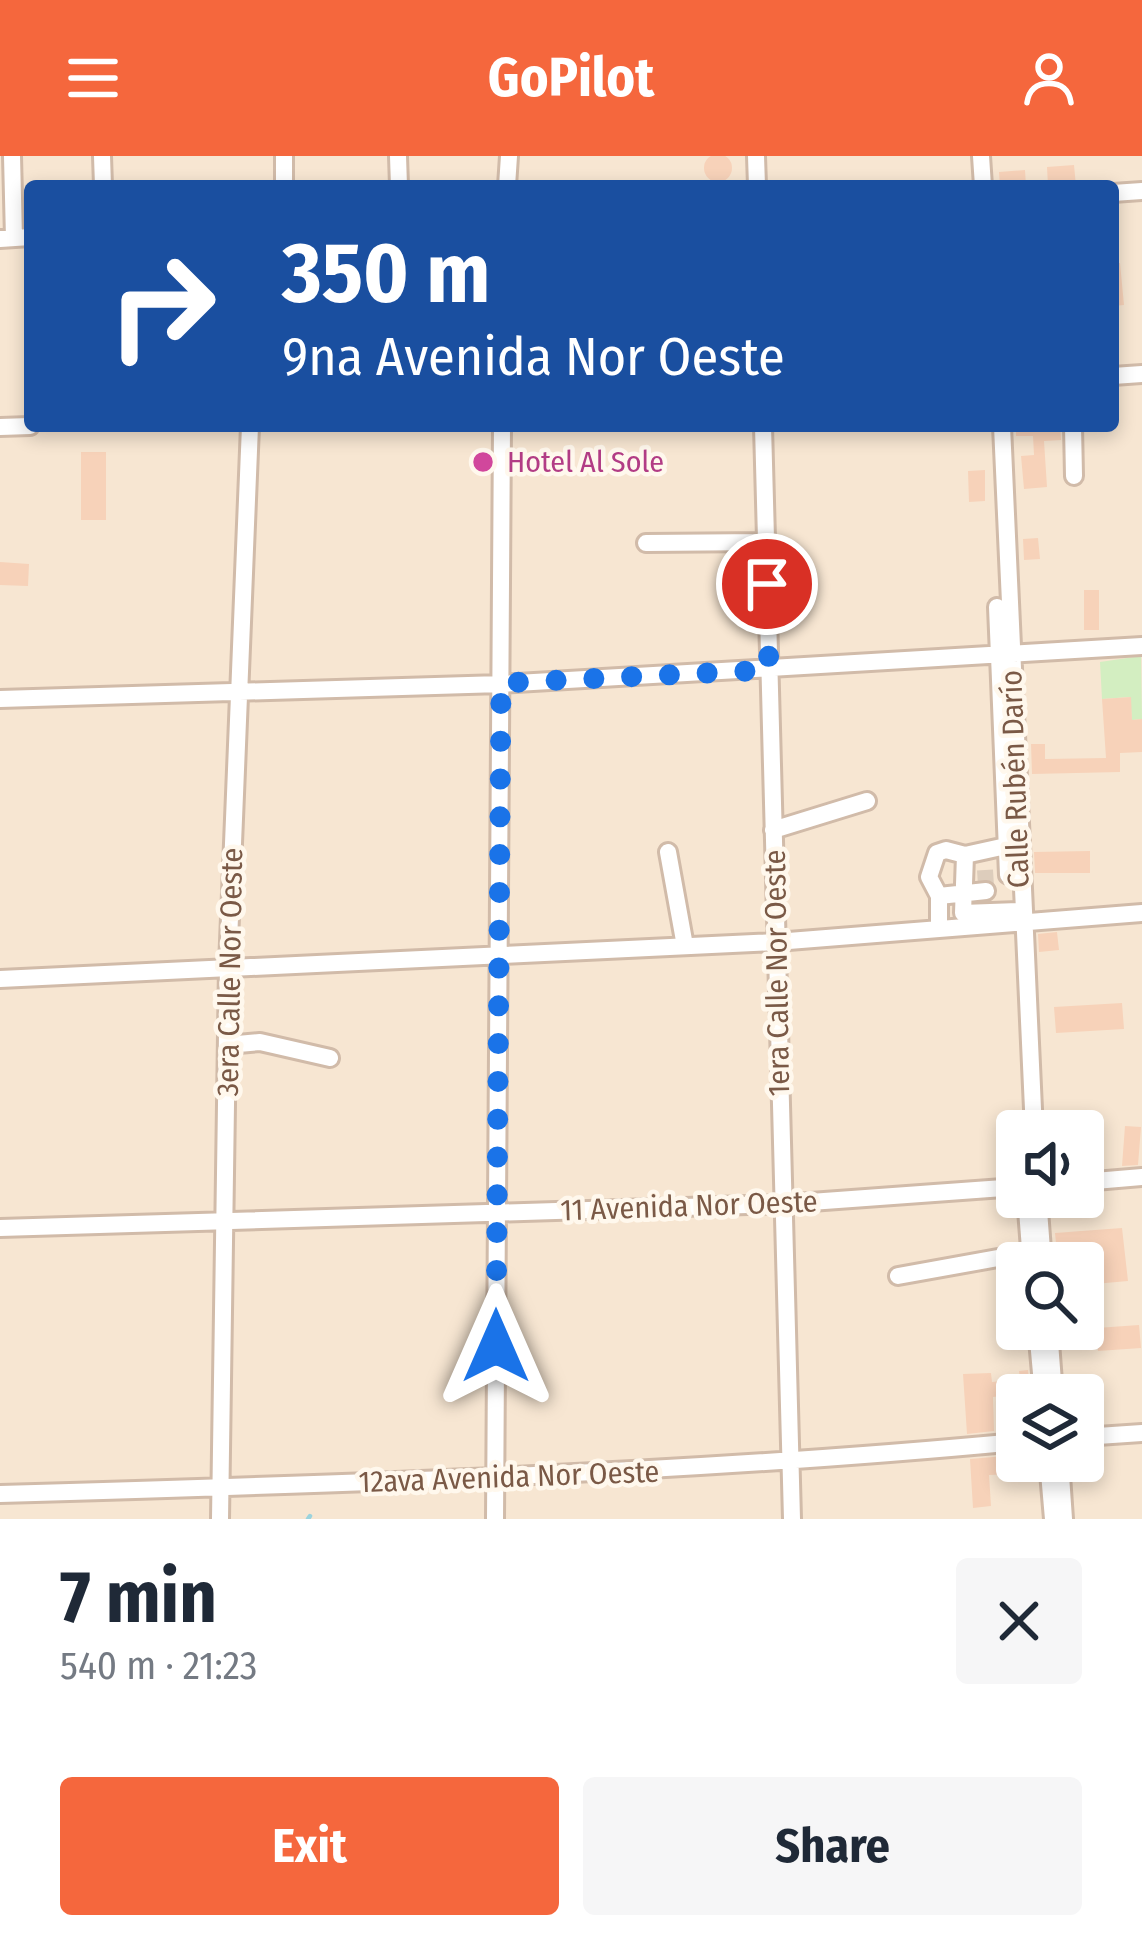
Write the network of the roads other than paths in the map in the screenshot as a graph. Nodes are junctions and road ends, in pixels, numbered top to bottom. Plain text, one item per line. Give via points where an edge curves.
1 (12, 156) edge
2 (15, 238) edge
3 (250, 432) edge
4 (502, 432) edge
5 (763, 432) edge
6 (993, 432) edge
7 (1003, 432) edge
8 (1073, 432) edge
9 (1074, 476) dead end
10 (999, 478) junction
11 (766, 542) junction
12 (646, 543) dead end
13 (1142, 646) edge
14 (1004, 656) junction
15 (769, 670) junction
16 (501, 683) junction
17 (238, 690) junction
18 (0, 699) edge
19 (867, 801) dead end
20 (773, 830) junction
21 (1012, 844) junction
22 (668, 852) dead end
23 (965, 855) junction
24 (986, 875) junction
25 (962, 891) junction
26 (939, 913) junction
27 (963, 913) junction
28 (1142, 913) edge
29 (1016, 917) junction
30 (984, 918) junction
31 (776, 942) junction
32 (685, 946) junction
33 (499, 954) junction
34 (228, 966) junction
35 (0, 979) edge
36 (227, 1046) junction
37 (330, 1058) dead end
38 (1027, 1099) junction
39 (1026, 1110) edge
40 (1029, 1110) edge
41 (1142, 1177) edge
42 (1104, 1180) edge
43 (996, 1189) edge
44 (783, 1204) junction
45 (497, 1214) junction
46 (225, 1218) junction
47 (0, 1228) edge
48 (996, 1263) edge
49 (898, 1276) dead end
50 (1045, 1350) joint
51 (1043, 1374) edge
52 (1050, 1374) edge
53 (1142, 1433) edge
54 (1104, 1436) edge
55 (996, 1444) edge
56 (790, 1464) junction
57 (495, 1480) junction
58 (1052, 1482) edge
59 (1059, 1482) edge
60 (221, 1487) junction
61 (0, 1494) edge
62 (1058, 1516) edge
63 (220, 1519) edge
64 (495, 1519) edge
65 (792, 1519) edge

1 - 2 street
3 - 17 street, 3era Calle Nor Oeste
4 - 16 street
5 - 11 street, 1era Calle Nor Oeste
6 - 10 street, Calle Rubén Darío
7 - 10 street, Calle Rubén Darío
8 - 9 street
10 - 14 street, Calle Rubén Darío
11 - 12 street
11 - 15 street, 1era Calle Nor Oeste
13 - 14 street
14 - 15 street
14 - 21 street, Calle Rubén Darío
15 - 16 street
15 - 20 street, 1era Calle Nor Oeste
16 - 17 street
16 - 33 street
17 - 18 street
17 - 34 street, 3era Calle Nor Oeste
19 - 20 street
20 - 31 street, 1era Calle Nor Oeste
21 - 24 street
21 - 29 street, Calle Rubén Darío
22 - 32 street
23 - 24 street
23 - 25 street
23 - 26 street via 937,854 929,877
24 - 25 street
24 - 30 street
25 - 26 street
25 - 27 street
26 - 27 street
26 - 30 street
26 - 31 street
27 - 30 street
28 - 29 street
29 - 30 street
29 - 38 street, Calle Rubén Darío
31 - 32 street
31 - 44 street, 1era Calle Nor Oeste
32 - 33 street
33 - 34 street
33 - 45 street
34 - 35 street
34 - 36 street, 3era Calle Nor Oeste
36 - 37 street via 260,1042
36 - 46 street, 3era Calle Nor Oeste
38 - 39 street, Calle Rubén Darío
38 - 40 street, Calle Rubén Darío
41 - 42 street
43 - 44 street, 11 Avenida Nor Oeste
44 - 45 street, 11 Avenida Nor Oeste
44 - 56 street, 1era Calle Nor Oeste
45 - 46 street, 11 Avenida Nor Oeste
45 - 57 street
46 - 47 street, 11 Avenida Nor Oeste
46 - 60 street, 3era Calle Nor Oeste
48 - 49 street
50 - 51 street
50 - 52 street
53 - 54 street
55 - 56 street, 12ava Avenida Nor Oeste
56 - 57 street, 12ava Avenida Nor Oeste
56 - 65 street, 1era Calle Nor Oeste
57 - 60 street, 12ava Avenida Nor Oeste
57 - 64 street
58 - 62 street
59 - 62 street
60 - 61 street, 12ava Avenida Nor Oeste
60 - 63 street, 3era Calle Nor Oeste

